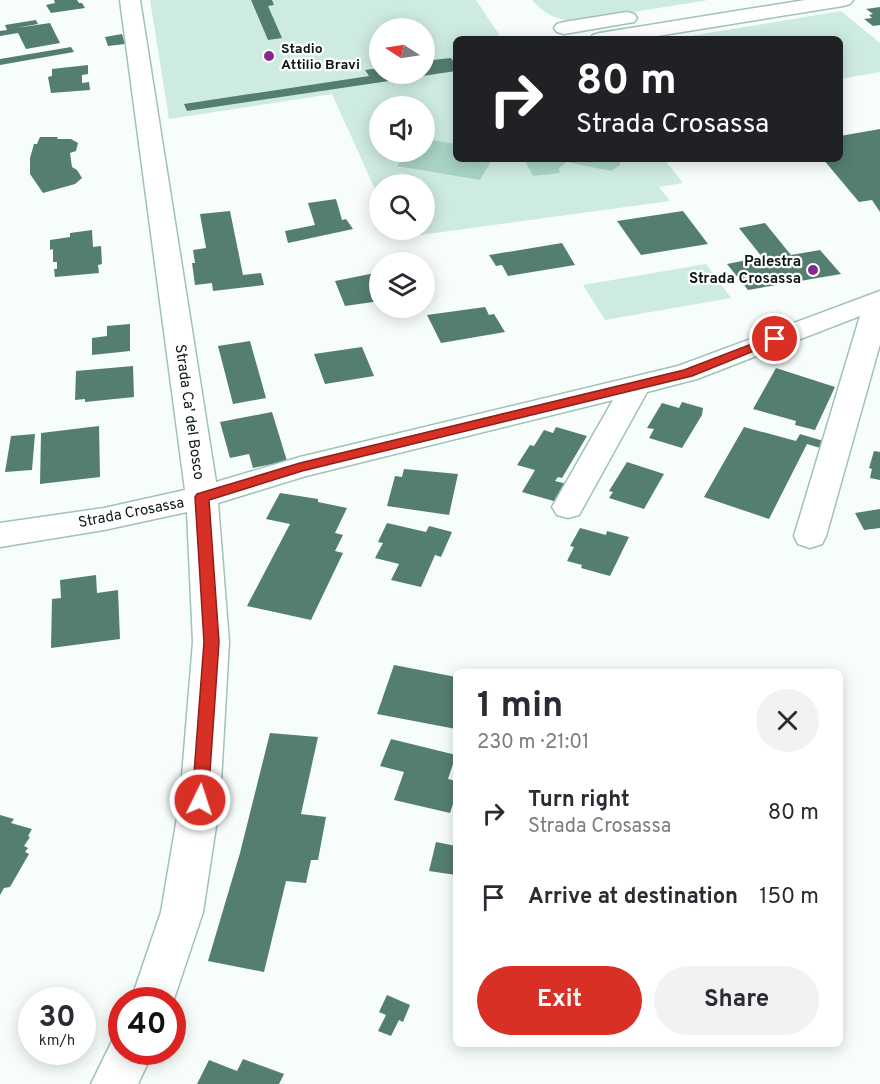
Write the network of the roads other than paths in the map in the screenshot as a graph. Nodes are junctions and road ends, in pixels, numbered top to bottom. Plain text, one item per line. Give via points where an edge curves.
1 (130, 0) edge
2 (740, 0) edge
3 (843, 0) edge
4 (571, 36) edge
5 (619, 36) edge
6 (880, 299) edge
7 (635, 387) junction
8 (202, 497) junction
9 (568, 507) dead end
10 (0, 535) edge
11 (810, 536) dead end
12 (157, 987) edge
13 (124, 1065) edge
14 (114, 1084) edge

1 - 8 street, Strada Ca' del Bosco
2 - 4 street via 564,28
3 - 5 street
6 - 7 street, Strada Crosassa via 687,373
6 - 11 street
7 - 8 street, Strada Crosassa via 300,467
7 - 9 street
8 - 10 street, Strada Crosassa via 104,519
8 - 12 street, Strada Ca' del Bosco via 211,642 200,800 182,912
13 - 14 street

